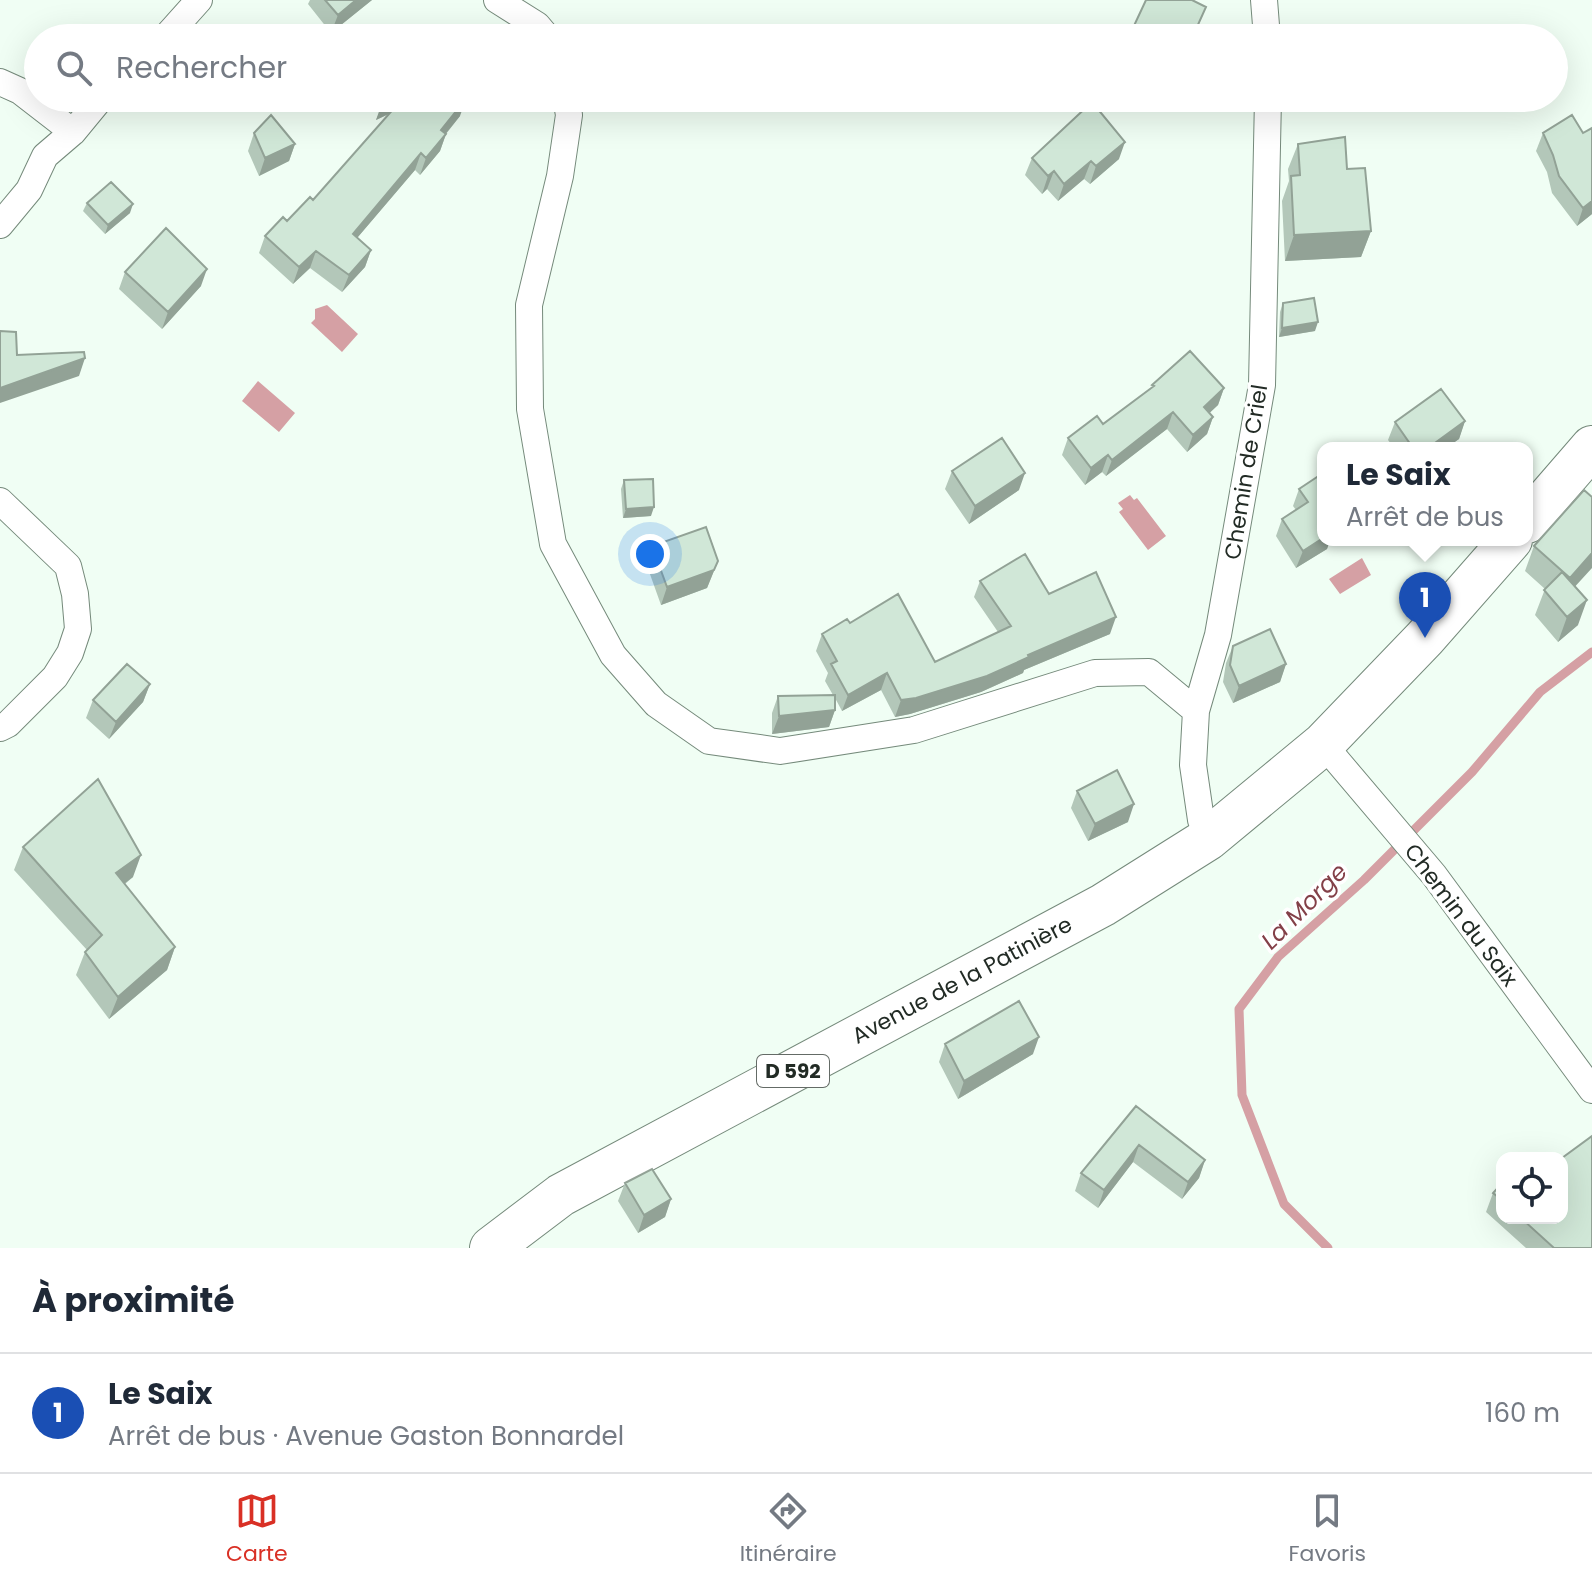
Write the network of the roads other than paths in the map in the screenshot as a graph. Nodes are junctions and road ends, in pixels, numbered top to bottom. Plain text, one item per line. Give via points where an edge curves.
1 (199, 0) edge
2 (497, 0) edge
3 (1264, 0) edge
4 (178, 24) edge
5 (535, 24) edge
6 (1266, 24) edge
7 (0, 82) edge
8 (24, 94) edge
9 (47, 112) edge
10 (89, 112) edge
11 (568, 112) edge
12 (1268, 112) edge
13 (73, 132) junction
14 (0, 225) edge
15 (1592, 447) edge
16 (0, 501) edge
17 (1533, 515) edge
18 (1506, 546) edge
19 (1196, 711) junction
20 (0, 728) edge
21 (1323, 744) junction
22 (1208, 839) junction
23 (1592, 1090) edge
24 (491, 1248) edge

1 - 4 street
2 - 5 street
3 - 6 street
7 - 8 street
9 - 13 street
10 - 13 street
11 - 19 street via 560,176 529,305 530,409 553,544 613,655 656,704 709,741 780,751 914,730 1095,673 1149,672
12 - 19 street, Chemin de Criel via 1262,385 1218,635
13 - 14 street via 45,156 29,190
15 - 17 main road
16 - 20 street via 68,566 78,629 55,677
18 - 21 main road, D 592
19 - 22 street, Chemin de Criel via 1193,765
21 - 22 main road, D 592
21 - 23 street, Chemin du Saix via 1418,856
22 - 24 main road, Avenue de la Patinière / D 592 via 1103,905 561,1195

